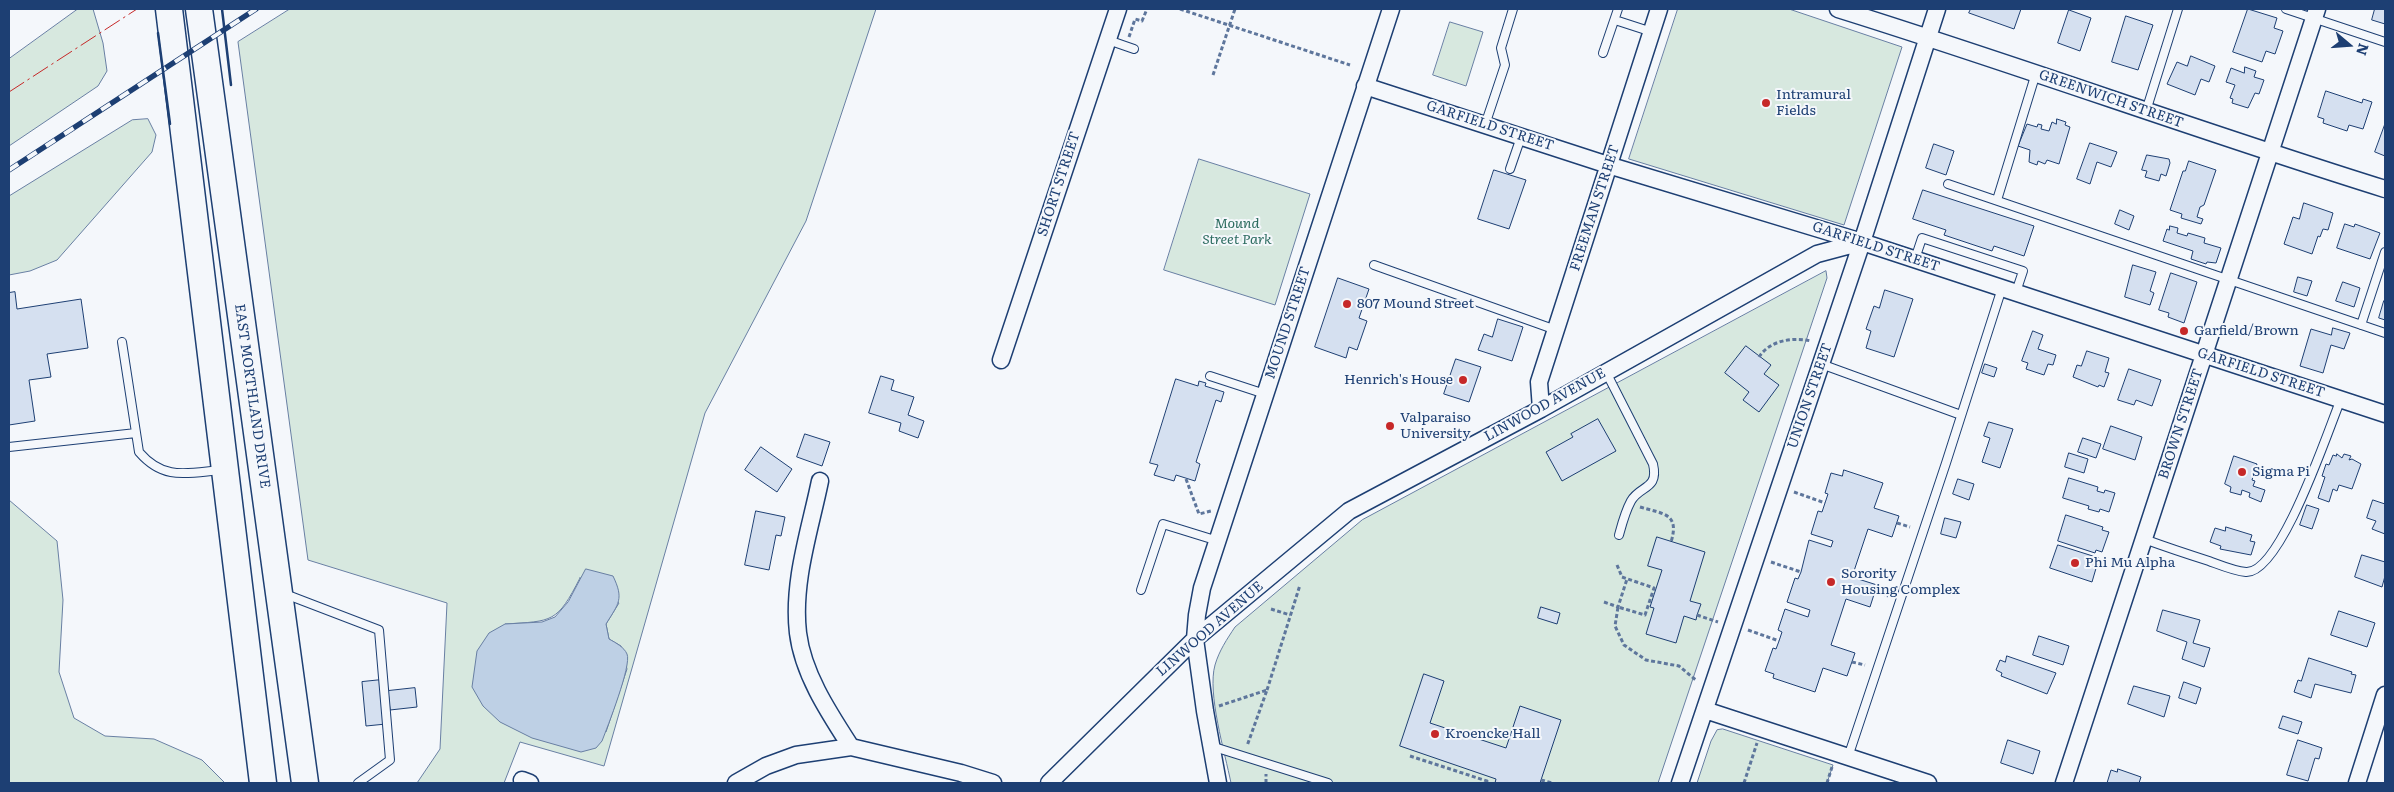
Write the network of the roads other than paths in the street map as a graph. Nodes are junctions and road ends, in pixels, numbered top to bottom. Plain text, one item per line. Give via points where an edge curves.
1 (170, 9) edge
2 (199, 9) edge
3 (1118, 9) edge
4 (1391, 9) edge
5 (1513, 9) edge
6 (1618, 9) edge
7 (1660, 9) edge
8 (1838, 9) edge
9 (1937, 9) edge
10 (2178, 9) edge
11 (2286, 9) edge
12 (2316, 13) edge
13 (1615, 20) junction
14 (1652, 32) junction
15 (1928, 37) junction
16 (1107, 40) junction
17 (2385, 42) edge
18 (1134, 49) dead end
19 (1603, 53) dead end
20 (2036, 73) junction
21 (1365, 86) junction
22 (2146, 111) junction
23 (1485, 125) junction
24 (1521, 137) junction
25 (2270, 153) junction
26 (1608, 165) junction
27 (1510, 169) dead end
28 (1948, 184) dead end
29 (2385, 189) edge
30 (1996, 200) junction
31 (1862, 242) junction
32 (2385, 252) edge
33 (1915, 259) junction
34 (1374, 265) dead end
35 (2228, 280) junction
36 (2009, 290) junction
37 (2361, 325) junction
38 (1556, 330) junction
39 (2385, 333) edge
40 (122, 342) dead end
41 (2204, 354) junction
42 (1001, 360) dead end
43 (1821, 364) junction
44 (1606, 372) junction
45 (1210, 376) dead end
46 (1265, 394) junction
47 (2341, 399) junction
48 (1541, 409) junction
49 (2385, 414) edge
50 (1961, 415) junction
51 (136, 433) junction
52 (9, 447) edge
53 (225, 470) junction
54 (820, 481) dead end
55 (1619, 535) dead end
56 (2144, 539) junction
57 (1218, 541) junction
58 (1141, 590) dead end
59 (280, 592) junction
60 (1195, 639) junction
61 (2385, 695) edge
62 (1705, 710) junction
63 (1211, 746) junction
64 (852, 747) junction
65 (1848, 757) junction
66 (263, 783) edge
67 (305, 783) edge
68 (358, 783) edge
69 (736, 783) edge
70 (993, 783) edge
71 (1050, 783) edge
72 (1218, 783) edge
73 (1328, 783) edge
74 (1680, 783) edge
75 (1928, 783) edge
76 (2064, 783) edge
77 (2357, 783) edge

1 - 53 highway
2 - 59 highway, EAST MORTHLAND DRIVE
3 - 16 street, SHORT STREET
4 - 21 street, MOUND STREET
5 - 23 lane via 1502,48 1505,65
6 - 13 lane
7 - 14 street, FREEMAN STREET
8 - 15 street, GREENWICH STREET
9 - 15 street, UNION STREET
10 - 22 lane
11 - 12 lane
12 - 17 lane
12 - 25 street, BROWN STREET
13 - 14 lane
13 - 19 lane
14 - 26 street, FREEMAN STREET
15 - 20 street, GREENWICH STREET
15 - 31 street, UNION STREET
16 - 18 lane
16 - 42 street, SHORT STREET
20 - 22 street, GREENWICH STREET
20 - 30 lane
21 - 23 street, GARFIELD STREET
21 - 46 street, MOUND STREET
22 - 25 street, GREENWICH STREET
23 - 24 street, GARFIELD STREET
24 - 26 street, GARFIELD STREET
24 - 27 lane
25 - 29 street, GREENWICH STREET
25 - 35 street, BROWN STREET
26 - 31 street, GARFIELD STREET
26 - 38 street, FREEMAN STREET
28 - 30 lane
30 - 35 lane
31 - 33 street, GARFIELD STREET
31 - 43 street, UNION STREET
31 - 44 street, LINWOOD AVENUE via 1817,254
32 - 37 lane
33 - 36 street, GARFIELD STREET
33 - 36 lane via 1922,238 2023,271
34 - 38 lane
35 - 37 lane
35 - 41 street, BROWN STREET
36 - 41 street, GARFIELD STREET
36 - 50 lane
37 - 39 lane
38 - 48 street, FREEMAN STREET via 1539,382
40 - 51 lane
41 - 47 street, GARFIELD STREET
41 - 56 street, BROWN STREET
43 - 50 lane
43 - 62 street, UNION STREET via 1756,557 1727,624
44 - 48 street, LINWOOD AVENUE
44 - 55 lane via 1655,472 1653,482 1630,504
45 - 46 lane
46 - 57 street, MOUND STREET
47 - 49 street, GARFIELD STREET
47 - 56 lane via 2287,533 2257,570 2246,572
48 - 60 street, LINWOOD AVENUE via 1349,511
50 - 65 lane
51 - 52 lane
51 - 53 lane via 139,452 149,464 162,471 180,474
53 - 66 highway
54 - 64 street via 799,580 798,633 810,675
56 - 76 street, BROWN STREET
57 - 58 lane via 1163,524
57 - 60 street, MOUND STREET via 1202,588
59 - 67 highway, EAST MORTHLAND DRIVE
59 - 68 lane via 379,630 390,760
60 - 63 street, MOUND STREET
60 - 71 street, LINWOOD AVENUE
61 - 77 street
62 - 65 street
62 - 74 street, UNION STREET
63 - 72 street, MOUND STREET
63 - 73 lane
64 - 69 street via 796,755 766,766
64 - 70 street
65 - 75 street

